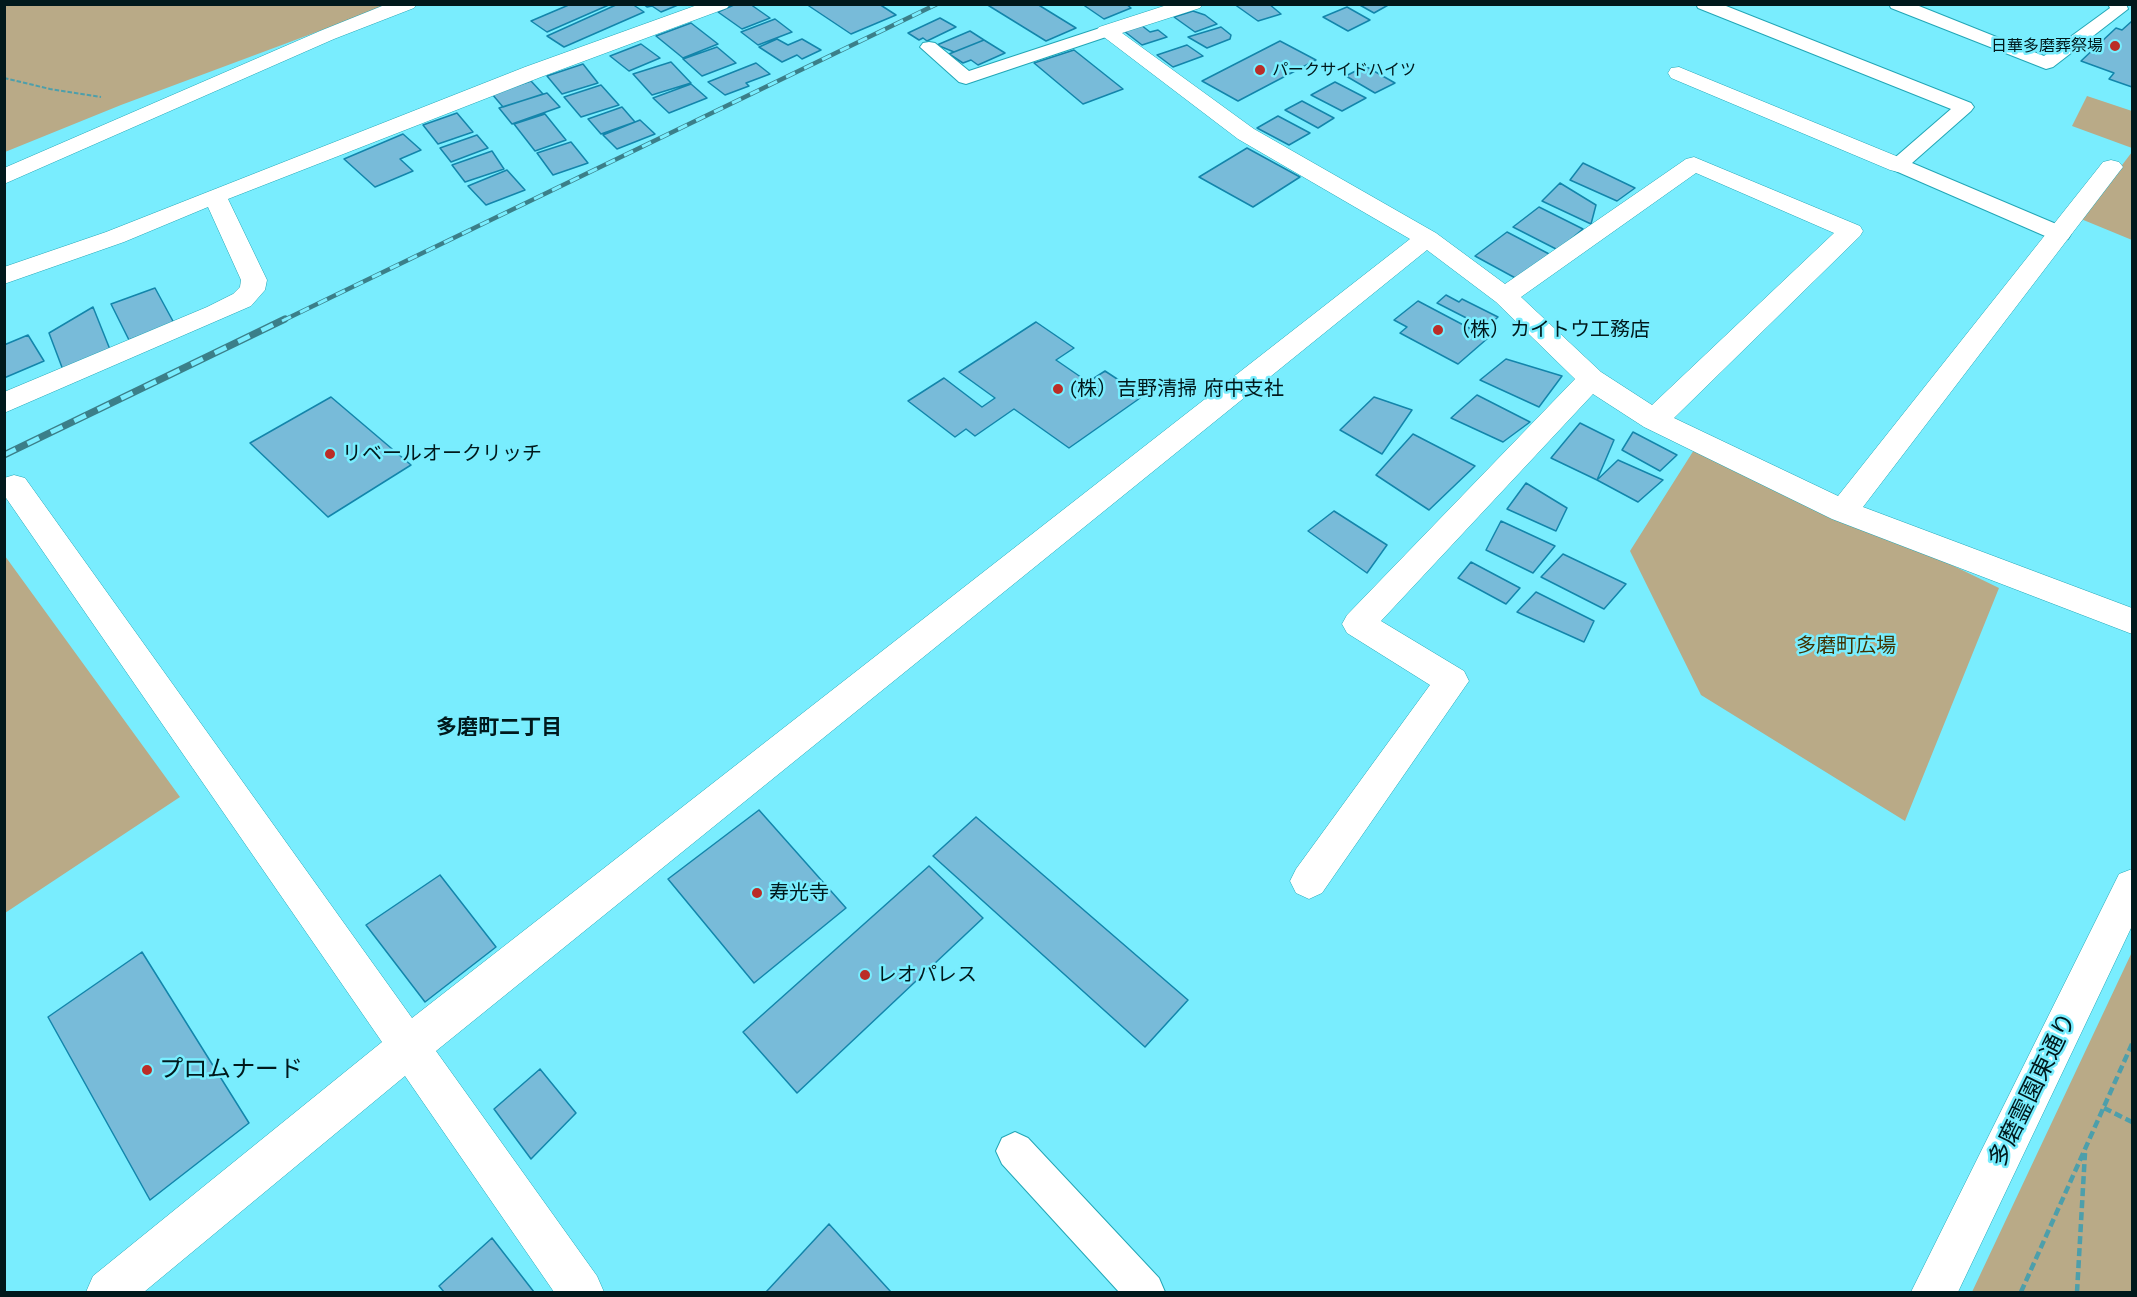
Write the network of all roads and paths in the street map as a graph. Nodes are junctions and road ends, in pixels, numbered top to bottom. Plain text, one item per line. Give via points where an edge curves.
1 (407, 4) edge
2 (720, 4) edge
3 (1193, 4) edge
4 (1704, 4) edge
5 (2117, 4) edge
6 (1904, 6) edge
7 (1106, 31) junction
8 (929, 47) dead end
9 (1679, 73) dead end
10 (4, 78) edge
11 (105, 99) dead end
12 (1898, 165) junction
13 (2111, 168) dead end
14 (4, 177) edge
15 (215, 196) junction
16 (2060, 234) junction
17 (1426, 238) junction
18 (4, 276) edge
19 (1505, 296) junction
20 (1591, 379) junction
21 (4, 403) edge
22 (1654, 420) junction
23 (14, 486) dead end
24 (1844, 511) junction
25 (2133, 621) edge
26 (1310, 881) dead end
27 (2133, 887) edge
28 (2133, 1044) edge
29 (408, 1047) junction
30 (2104, 1108) junction
31 (2133, 1122) edge
32 (2086, 1150) junction
33 (1015, 1151) dead end
34 (109, 1293) edge
35 (581, 1293) edge
36 (1145, 1293) edge
37 (1934, 1293) edge
38 (2021, 1293) edge
39 (2077, 1293) edge

1 - 14 street via 327,35
2 - 15 street
3 - 7 street
4 - 12 lane via 1964,107
5 - 6 lane via 2120,9 2046,63
7 - 8 lane via 966,78
7 - 17 street via 1246,134
9 - 12 street
10 - 11 path
12 - 16 lane
13 - 16 street
15 - 18 street
15 - 21 street via 254,280 252,290 242,300
16 - 24 street
17 - 19 street
17 - 29 street
19 - 20 street
19 - 22 street via 1694,164 1851,231
20 - 22 street
20 - 26 street via 1358,624 1452,681
22 - 24 street
23 - 29 street
24 - 25 street
27 - 37 street, 多磨霊園東通り
28 - 30 path
29 - 34 street
29 - 35 street
30 - 31 path
30 - 32 path
32 - 38 path
32 - 39 path
33 - 36 lane

